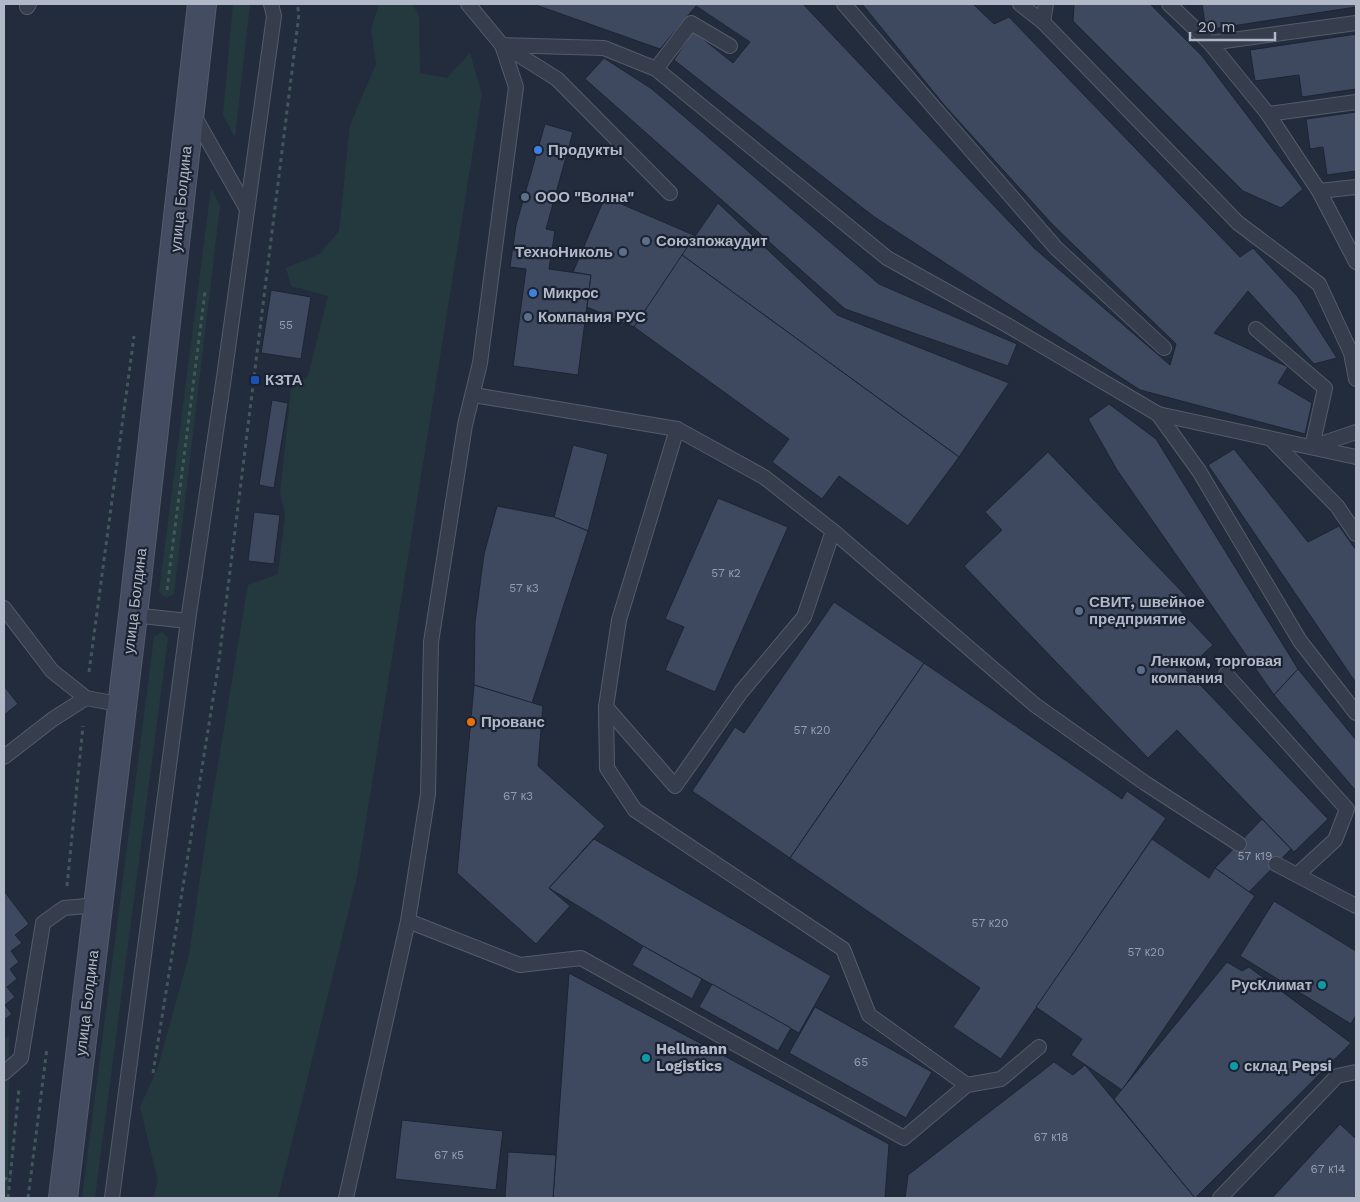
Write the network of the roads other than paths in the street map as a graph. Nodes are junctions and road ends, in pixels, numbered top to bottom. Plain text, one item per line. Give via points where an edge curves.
1 (202, 4) edge
2 (271, 4) edge
3 (468, 4) edge
4 (844, 4) edge
5 (1020, 4) edge
6 (1046, 4) edge
7 (1169, 4) edge
8 (1043, 22) junction
9 (1356, 23) edge
10 (1210, 43) junction
11 (502, 45) junction
12 (730, 46) dead end
13 (656, 69) junction
14 (1356, 102) edge
15 (191, 110) junction
16 (1268, 114) junction
17 (1356, 187) edge
18 (1319, 191) junction
19 (670, 193) dead end
20 (247, 209) junction
21 (1356, 262) edge
22 (1256, 329) dead end
23 (1164, 348) dead end
24 (1356, 379) edge
25 (474, 395) junction
26 (1158, 414) junction
27 (678, 429) junction
28 (1356, 432) edge
29 (1270, 438) junction
30 (1312, 447) junction
31 (1356, 457) edge
32 (833, 531) junction
33 (1356, 534) edge
34 (4, 608) edge
35 (133, 615) junction
36 (188, 621) junction
37 (1226, 674) dead end
38 (86, 698) junction
39 (123, 705) junction
40 (606, 707) junction
41 (1356, 713) edge
42 (4, 757) edge
43 (1239, 844) dead end
44 (1276, 864) dead end
45 (1298, 874) junction
46 (98, 905) junction
47 (1356, 906) edge
48 (408, 921) junction
49 (1039, 1046) dead end
50 (1356, 1072) edge
51 (4, 1073) edge
52 (967, 1085) junction
53 (63, 1198) edge
54 (112, 1198) edge
55 (346, 1198) edge
56 (1220, 1198) edge

1 - 15 main road, улица Болдина
2 - 20 lane via 274,16
3 - 11 lane
4 - 23 lane via 1056,248
5 - 8 lane
6 - 8 lane
7 - 10 lane
8 - 24 lane via 1238,223 1319,284 1351,353
9 - 10 lane
10 - 16 lane
11 - 13 lane via 604,48
11 - 19 lane via 557,79
11 - 25 lane via 516,87
12 - 13 lane via 691,23
13 - 26 lane via 887,258 1007,324
14 - 16 lane
15 - 20 lane
15 - 35 main road, улица Болдина
16 - 18 lane
17 - 18 lane
18 - 21 lane
20 - 36 lane
22 - 30 lane via 1325,388
25 - 27 lane
25 - 48 lane via 465,425 431,642 428,794
26 - 29 lane
26 - 41 lane via 1199,470 1300,641
27 - 32 lane via 764,477
27 - 40 lane via 619,620
28 - 30 lane
29 - 30 lane
29 - 33 lane via 1337,506
30 - 31 lane
32 - 40 lane via 804,617 741,692 675,786
32 - 43 lane via 1035,705 1144,783
34 - 38 lane via 52,671
35 - 36 lane
35 - 39 main road, улица Болдина
36 - 54 lane
37 - 45 lane via 1347,808 1335,840
38 - 39 lane
38 - 42 lane
39 - 46 main road, улица Болдина
40 - 52 lane via 607,768 635,810 843,949 870,1015
44 - 45 lane
45 - 47 lane
46 - 51 lane via 64,908 43,923 21,1058
46 - 53 main road, улица Болдина
48 - 52 lane via 520,966 581,958 904,1138
48 - 55 lane
49 - 52 lane via 1001,1079
50 - 56 lane via 1337,1076

